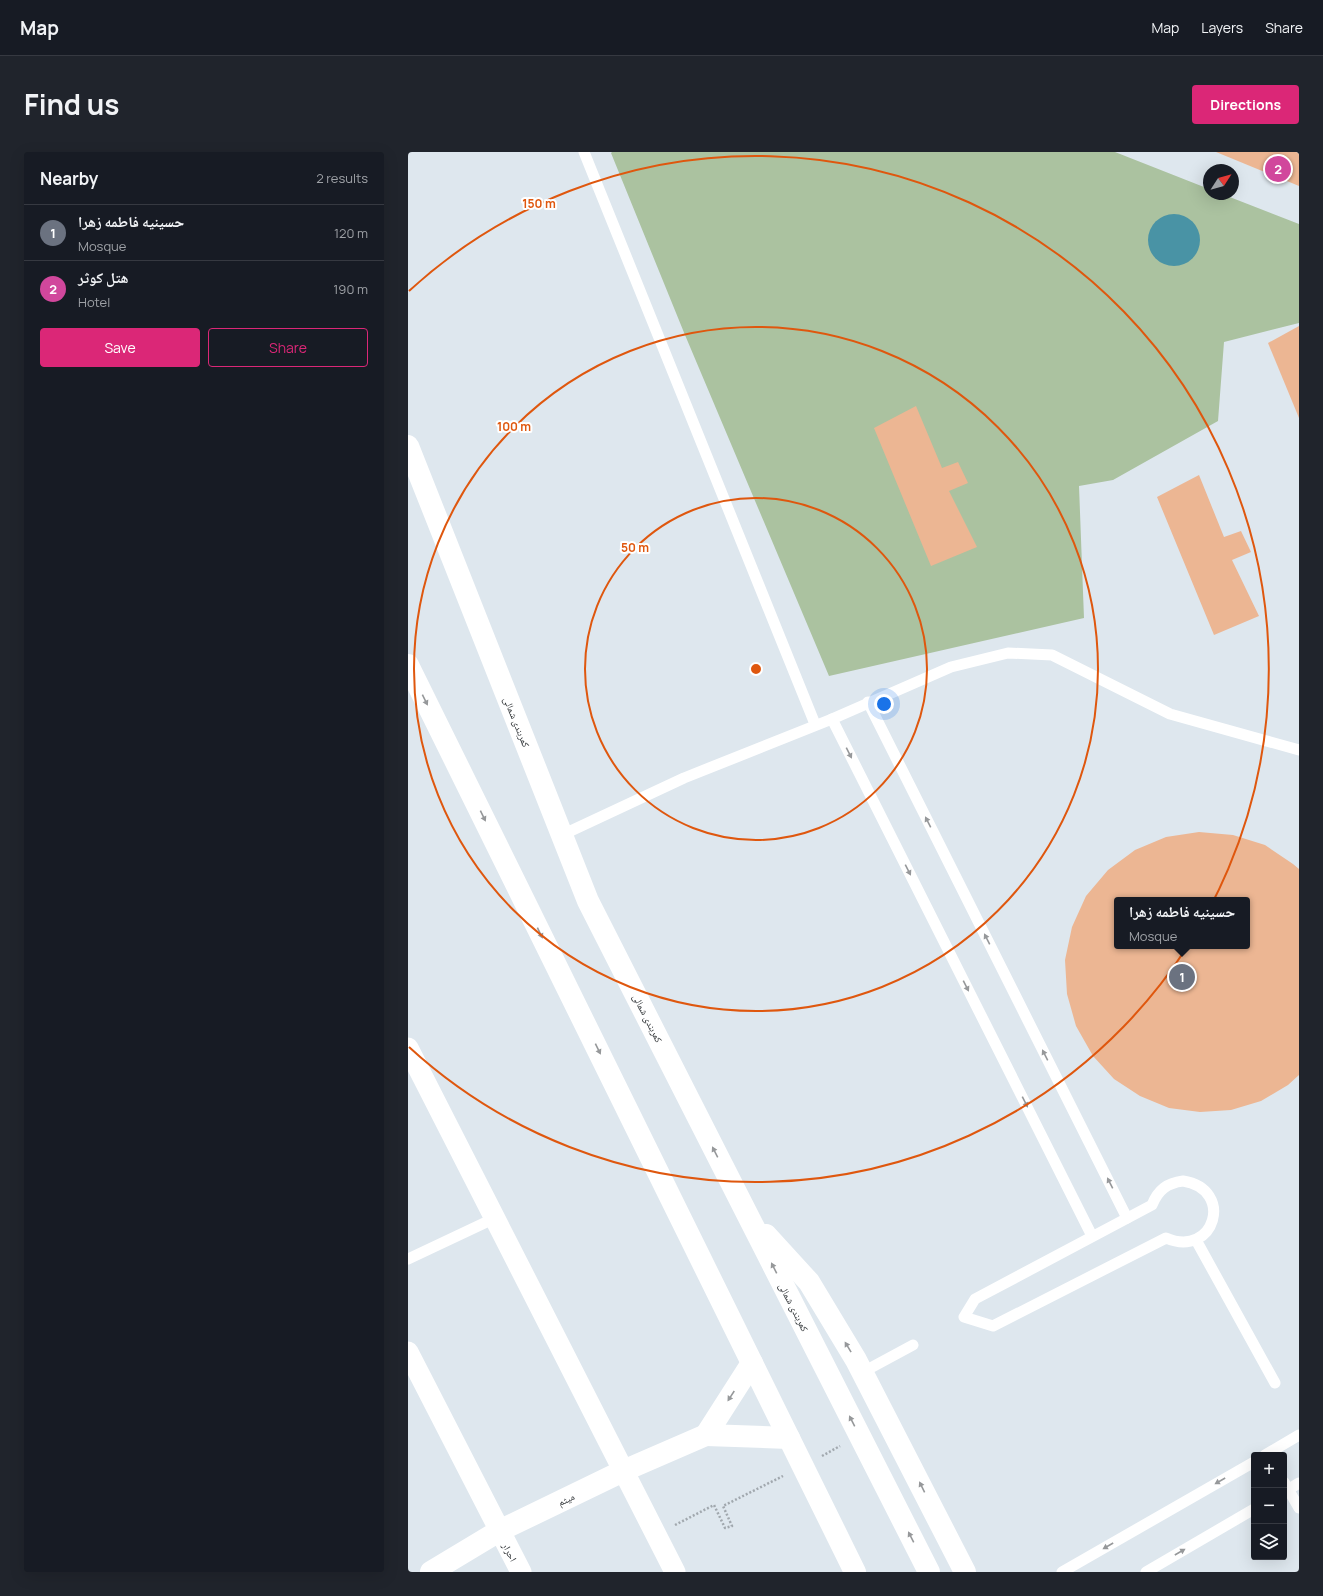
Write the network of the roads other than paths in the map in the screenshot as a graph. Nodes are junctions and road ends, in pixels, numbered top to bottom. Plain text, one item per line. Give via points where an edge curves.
1 (584, 152) edge
2 (408, 446) edge
3 (408, 664) edge
4 (868, 702) junction
5 (832, 719) junction
6 (815, 724) junction
7 (1299, 750) edge
8 (562, 834) junction
9 (408, 1048) edge
10 (748, 1216) junction
11 (494, 1218) junction
12 (1127, 1218) junction
13 (1092, 1236) junction
14 (1196, 1240) junction
15 (408, 1259) edge
16 (913, 1345) dead end
17 (408, 1352) edge
18 (752, 1363) junction
19 (862, 1372) junction
20 (1275, 1383) dead end
21 (706, 1435) junction
22 (1299, 1435) edge
23 (789, 1438) junction
24 (1271, 1452) edge
25 (1251, 1464) edge
26 (623, 1471) junction
27 (1299, 1484) edge
28 (1287, 1488) edge
29 (1287, 1490) edge
30 (1299, 1508) edge
31 (1251, 1511) edge
32 (500, 1531) junction
33 (431, 1572) edge
34 (521, 1572) edge
35 (675, 1572) edge
36 (855, 1572) edge
37 (929, 1572) edge
38 (965, 1572) edge
39 (1062, 1572) edge
40 (1146, 1572) edge

1 - 6 lane
2 - 8 main road, کمربندی شمالی
3 -> 18 main road
4 - 5 lane
4 - 7 lane via 950,667 1008,653 1052,655 1170,714
12 -> 4 lane
5 - 6 lane
5 -> 13 lane
6 - 8 lane via 684,778
10 -> 8 main road, کمربندی شمالی via 588,901
9 - 11 street
19 -> 10 main road via 809,1282
37 -> 10 main road, کمربندی شمالی
11 - 15 lane
11 - 26 street
12 - 13 lane
12 - 14 lane via 1152,1205 1163,1187 1173,1182 1193,1182 1209,1195 1214,1216 1205,1235
13 - 14 lane via 976,1299 964,1317 993,1326 1166,1238 1186,1243
14 - 20 lane
16 - 19 lane
17 - 32 street, احرار
18 -> 21 main road
18 - 23 main road
38 -> 19 main road
21 - 23 main road
21 - 26 main road, میثم
22 - 24 lane
23 - 36 main road
25 -> 39 lane
26 - 32 main road, میثم
26 - 35 street
27 - 28 lane
29 - 30 lane
40 -> 31 lane
32 - 33 main road, میثم
32 - 34 street, احرار

